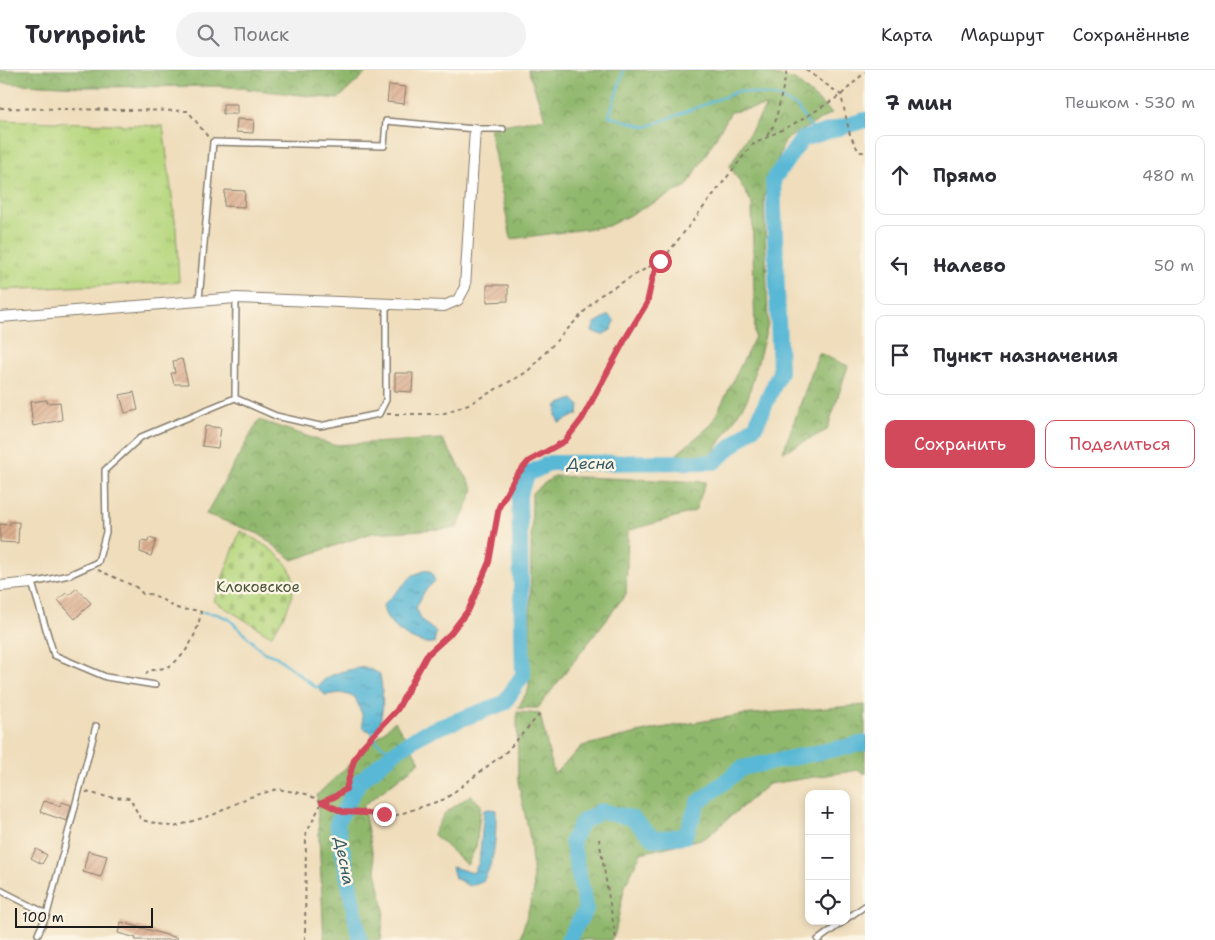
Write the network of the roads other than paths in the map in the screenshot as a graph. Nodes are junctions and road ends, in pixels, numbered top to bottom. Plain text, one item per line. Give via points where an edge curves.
1 (475, 129) junction
2 (503, 129) dead end
3 (236, 298) junction
4 (199, 300) junction
5 (386, 304) junction
6 (0, 317) edge
7 (235, 398) junction
8 (32, 583) junction
9 (0, 586) edge
10 (156, 685) dead end
11 (96, 726) dead end
12 (0, 890) edge
13 (865, 906) edge
14 (47, 914) junction
15 (850, 916) edge
16 (838, 925) edge
17 (38, 934) dead end
18 (818, 940) edge

1 - 2 lane
1 - 4 lane via 386,121 384,146 213,142
1 - 5 street via 465,288 458,300 444,306
3 - 4 street
3 - 5 street
3 - 7 lane
4 - 6 street
5 - 7 lane via 386,400 379,414 320,426 276,416
7 - 8 lane via 141,438 105,470 106,532 98,562 69,575
8 - 9 street
8 - 10 lane via 54,655 106,677
11 - 14 lane
12 - 14 lane
13 - 15 lane
14 - 17 lane
16 - 18 lane

